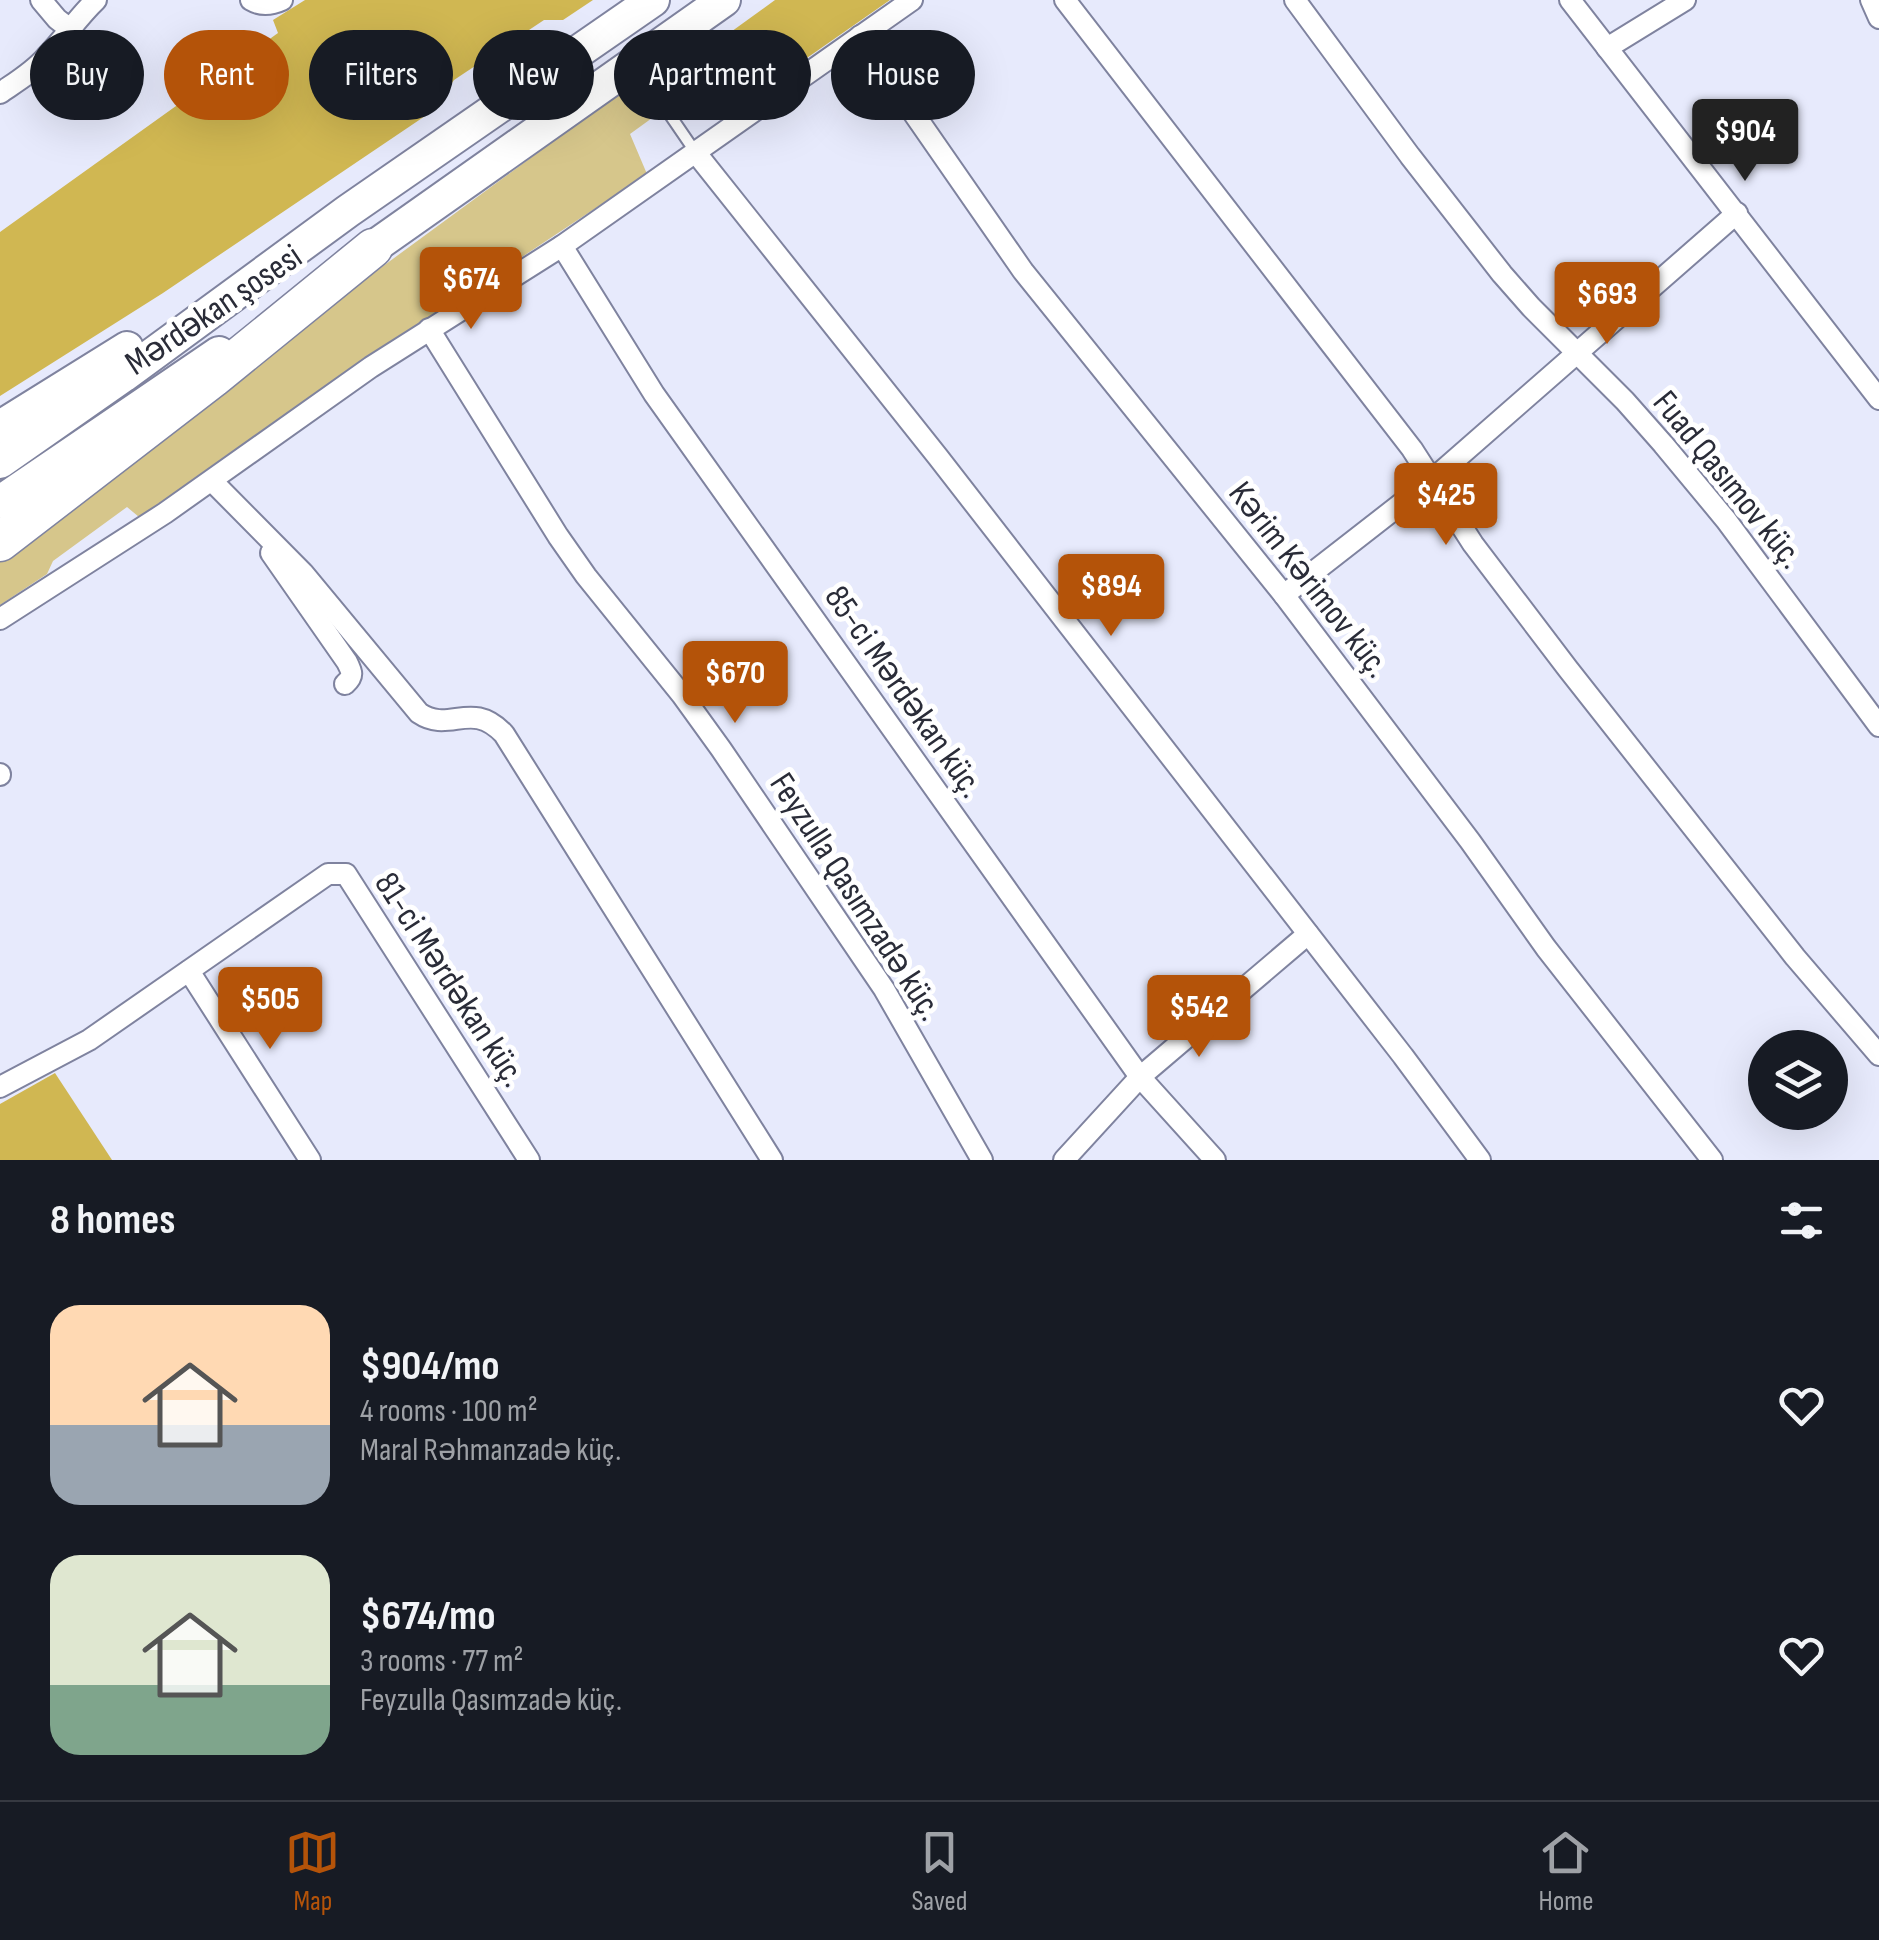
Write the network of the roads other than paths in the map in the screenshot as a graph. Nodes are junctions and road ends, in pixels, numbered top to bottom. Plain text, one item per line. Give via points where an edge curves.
1 (41, 0) edge
2 (96, 0) edge
3 (250, 0) edge
4 (282, 0) edge
5 (653, 0) edge
6 (724, 0) edge
7 (912, 0) edge
8 (1065, 0) edge
9 (1295, 0) edge
10 (1570, 0) edge
11 (1685, 0) edge
12 (1871, 0) edge
13 (1879, 18) edge
14 (70, 29) junction
15 (869, 30) edge
16 (1607, 48) junction
17 (831, 57) edge
18 (0, 94) edge
19 (673, 120) edge
20 (918, 120) edge
21 (696, 153) junction
22 (348, 211) junction
23 (1737, 214) junction
24 (562, 246) junction
25 (372, 248) junction
26 (429, 329) junction
27 (1576, 351) junction
28 (1879, 399) edge
29 (0, 426) edge
30 (0, 462) edge
31 (1433, 479) junction
32 (212, 481) junction
33 (0, 502) edge
34 (270, 539) junction
35 (0, 542) edge
36 (1284, 595) junction
37 (0, 619) edge
38 (345, 684) dead end
39 (1879, 726) edge
40 (1308, 934) junction
41 (189, 970) junction
42 (1879, 1055) edge
43 (1140, 1077) junction
44 (0, 1086) edge
45 (310, 1160) edge
46 (529, 1160) edge
47 (772, 1160) edge
48 (982, 1160) edge
49 (1064, 1160) edge
50 (1214, 1160) edge
51 (1480, 1160) edge
52 (1712, 1160) edge

1 - 14 street
2 - 14 street
3 - 4 street
5 - 22 main road, Mərdəkan şosesi
6 - 25 main road, Mərdəkan şosesi
7 - 15 street
8 - 31 street
9 - 27 street, Fuad Qasımov küç. via 1502,274
10 - 16 street
11 - 16 street
12 - 13 street
14 - 18 street
16 - 23 street
17 - 21 street
19 - 21 lane
20 - 36 street, Kərim Kərimov küç. via 1023,271
21 - 24 street
21 - 40 street
22 - 29 main road
22 - 30 main road, Mərdəkan şosesi
23 - 27 street
23 - 28 street
24 - 26 street
24 - 43 street, 85-ci Mərdəkan küç. via 654,394
25 - 33 main road, Mərdəkan şosesi
25 - 35 highway
26 - 32 street
26 - 48 street, Feyzulla Qasımzadə küç. via 558,536 721,749 884,989
27 - 31 street
27 - 39 street, Fuad Qasımov küç. via 1726,520
31 - 36 street
31 - 42 street via 1473,544 1580,684
32 - 34 street
32 - 37 street
34 - 38 street via 273,557 347,662 352,672
34 - 47 street via 419,713 440,721 482,717 504,734
36 - 52 street, Kərim Kərimov küç.
40 - 43 street
40 - 51 street
41 - 44 street, 81-ci Mərdəkan küç. via 89,1040
41 - 45 street
41 - 46 street, 81-ci Mərdəkan küç. via 328,874 346,874
43 - 49 street
43 - 50 street, 85-ci Mərdəkan küç.

